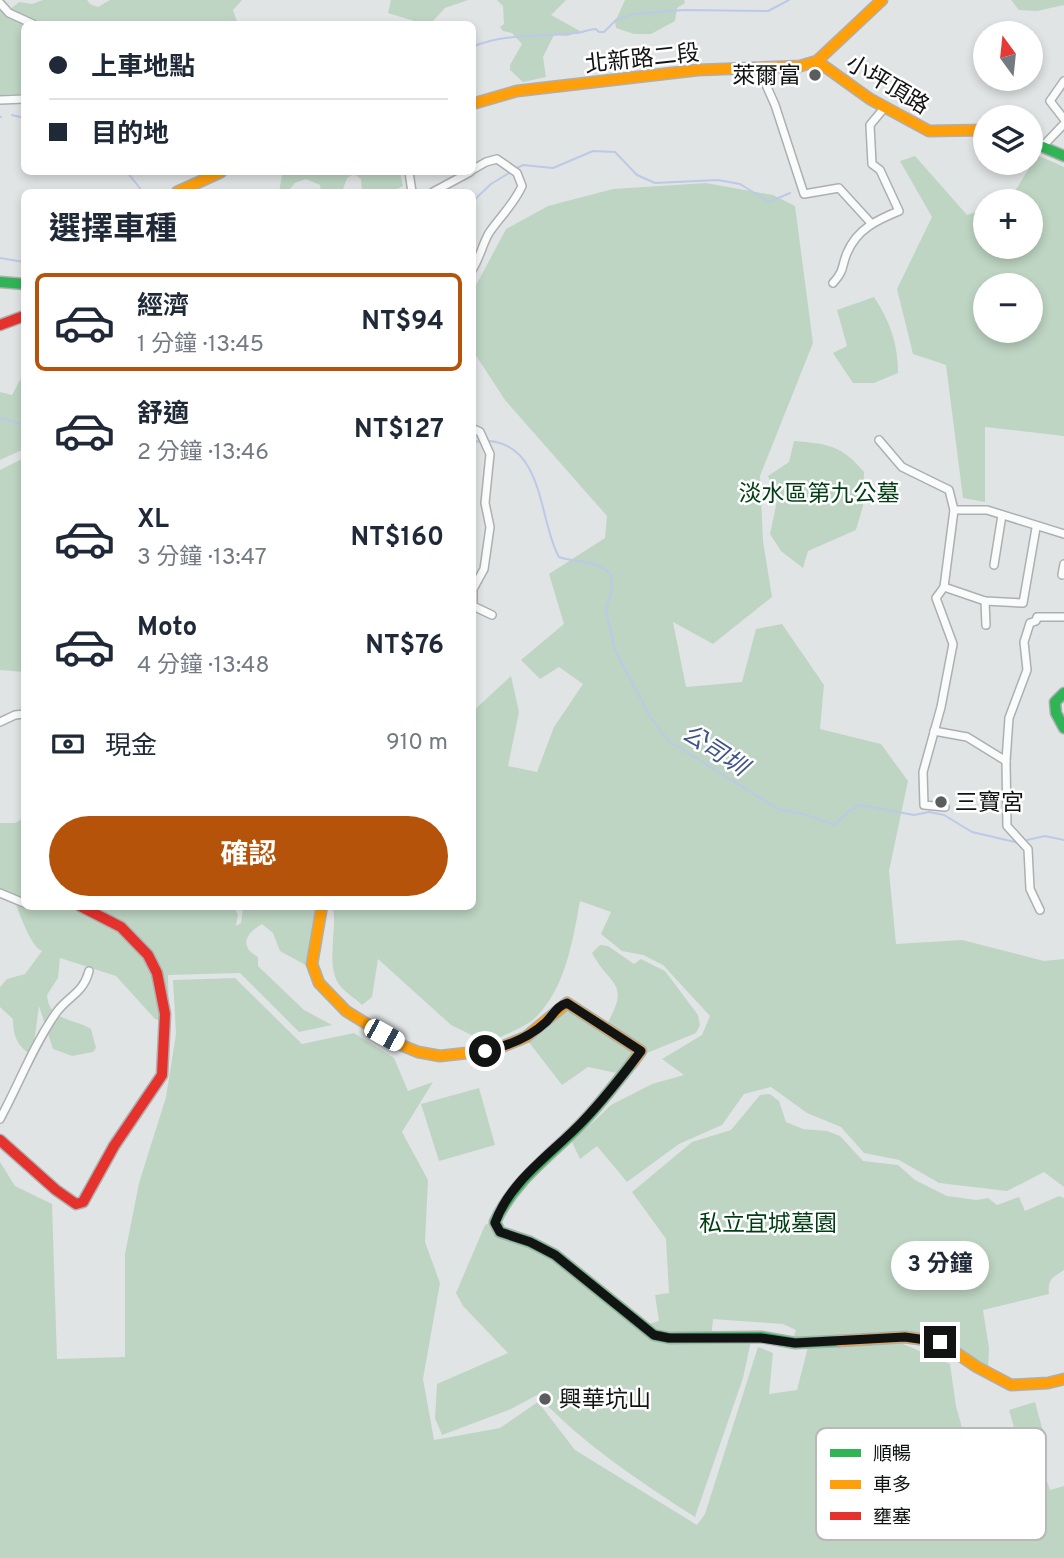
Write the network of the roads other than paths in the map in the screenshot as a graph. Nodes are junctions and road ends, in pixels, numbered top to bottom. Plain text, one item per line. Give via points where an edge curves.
1 (882, 0) edge
2 (0, 3) edge
3 (26, 21) edge
4 (817, 61) junction
5 (759, 69) junction
6 (1064, 81) edge
7 (21, 99) edge
8 (0, 100) edge
9 (476, 103) edge
10 (885, 107) junction
11 (1064, 122) edge
12 (973, 130) edge
13 (1043, 146) edge
14 (1043, 147) edge
15 (1064, 156) edge
16 (476, 169) edge
17 (214, 175) edge
18 (464, 175) edge
19 (181, 189) edge
20 (438, 189) edge
21 (870, 222) junction
22 (476, 265) edge
23 (0, 282) edge
24 (833, 283) dead end
25 (21, 284) edge
26 (21, 317) edge
27 (0, 325) edge
28 (476, 430) edge
29 (880, 440) dead end
30 (954, 510) junction
31 (1002, 515) junction
32 (1036, 527) junction
33 (1064, 534) edge
34 (1064, 564) edge
35 (994, 565) dead end
36 (1062, 575) dead end
37 (476, 584) edge
38 (944, 587) junction
39 (985, 601) junction
40 (476, 608) edge
41 (492, 615) dead end
42 (1064, 617) edge
43 (986, 625) dead end
44 (1064, 693) edge
45 (21, 715) edge
46 (0, 722) edge
47 (1064, 728) edge
48 (934, 731) junction
49 (1006, 761) junction
50 (945, 807) dead end
51 (0, 893) edge
52 (21, 902) edge
53 (90, 910) edge
54 (322, 910) edge
55 (1040, 910) dead end
56 (89, 971) dead end
57 (0, 1119) edge
58 (0, 1140) edge
59 (1064, 1379) edge

1 - 4 street
2 - 3 street
4 - 5 street, 北新路二段
4 - 10 street, 小坪頂路
5 - 9 street, 北新路二段 via 698,70 517,91
5 - 21 street via 804,194 839,188
6 - 11 street via 1050,101
7 - 8 street
10 - 12 street, 小坪頂路 via 929,131
10 - 21 street via 870,125 872,164 880,170 899,211
11 - 13 street
14 - 15 street
16 - 22 street via 497,159 514,170 522,186 487,237
17 - 19 street
18 - 20 street
21 - 24 street via 847,252 843,272
23 - 25 street
26 - 27 street
28 - 37 street via 490,454 485,503 491,527 484,569
29 - 30 street via 902,467 949,490
30 - 31 street
30 - 38 street
31 - 32 street
31 - 35 street
32 - 33 street
32 - 39 street via 1023,603
34 - 36 street
38 - 39 street
38 - 48 street via 936,598 953,643
39 - 43 street
40 - 41 street
42 - 49 street via 1037,617 1030,622 1024,642 1027,670 1009,718
44 - 47 street via 1055,702
45 - 46 street
48 - 49 street via 967,737
48 - 50 street via 923,772 924,805
49 - 55 street via 1007,826 1028,849 1030,889
51 - 52 street
53 - 58 street via 138,940 158,974 166,1020 163,1073 83,1202 76,1204 60,1195
54 - 59 street via 313,971 330,997 412,1051 468,1054 502,1048 530,1035 567,1003 641,1051 589,1115 522,1180 495,1223 500,1232 555,1255 654,1335 795,1343 905,1337 940,1342 1011,1385
56 - 57 street via 85,985 57,1011

